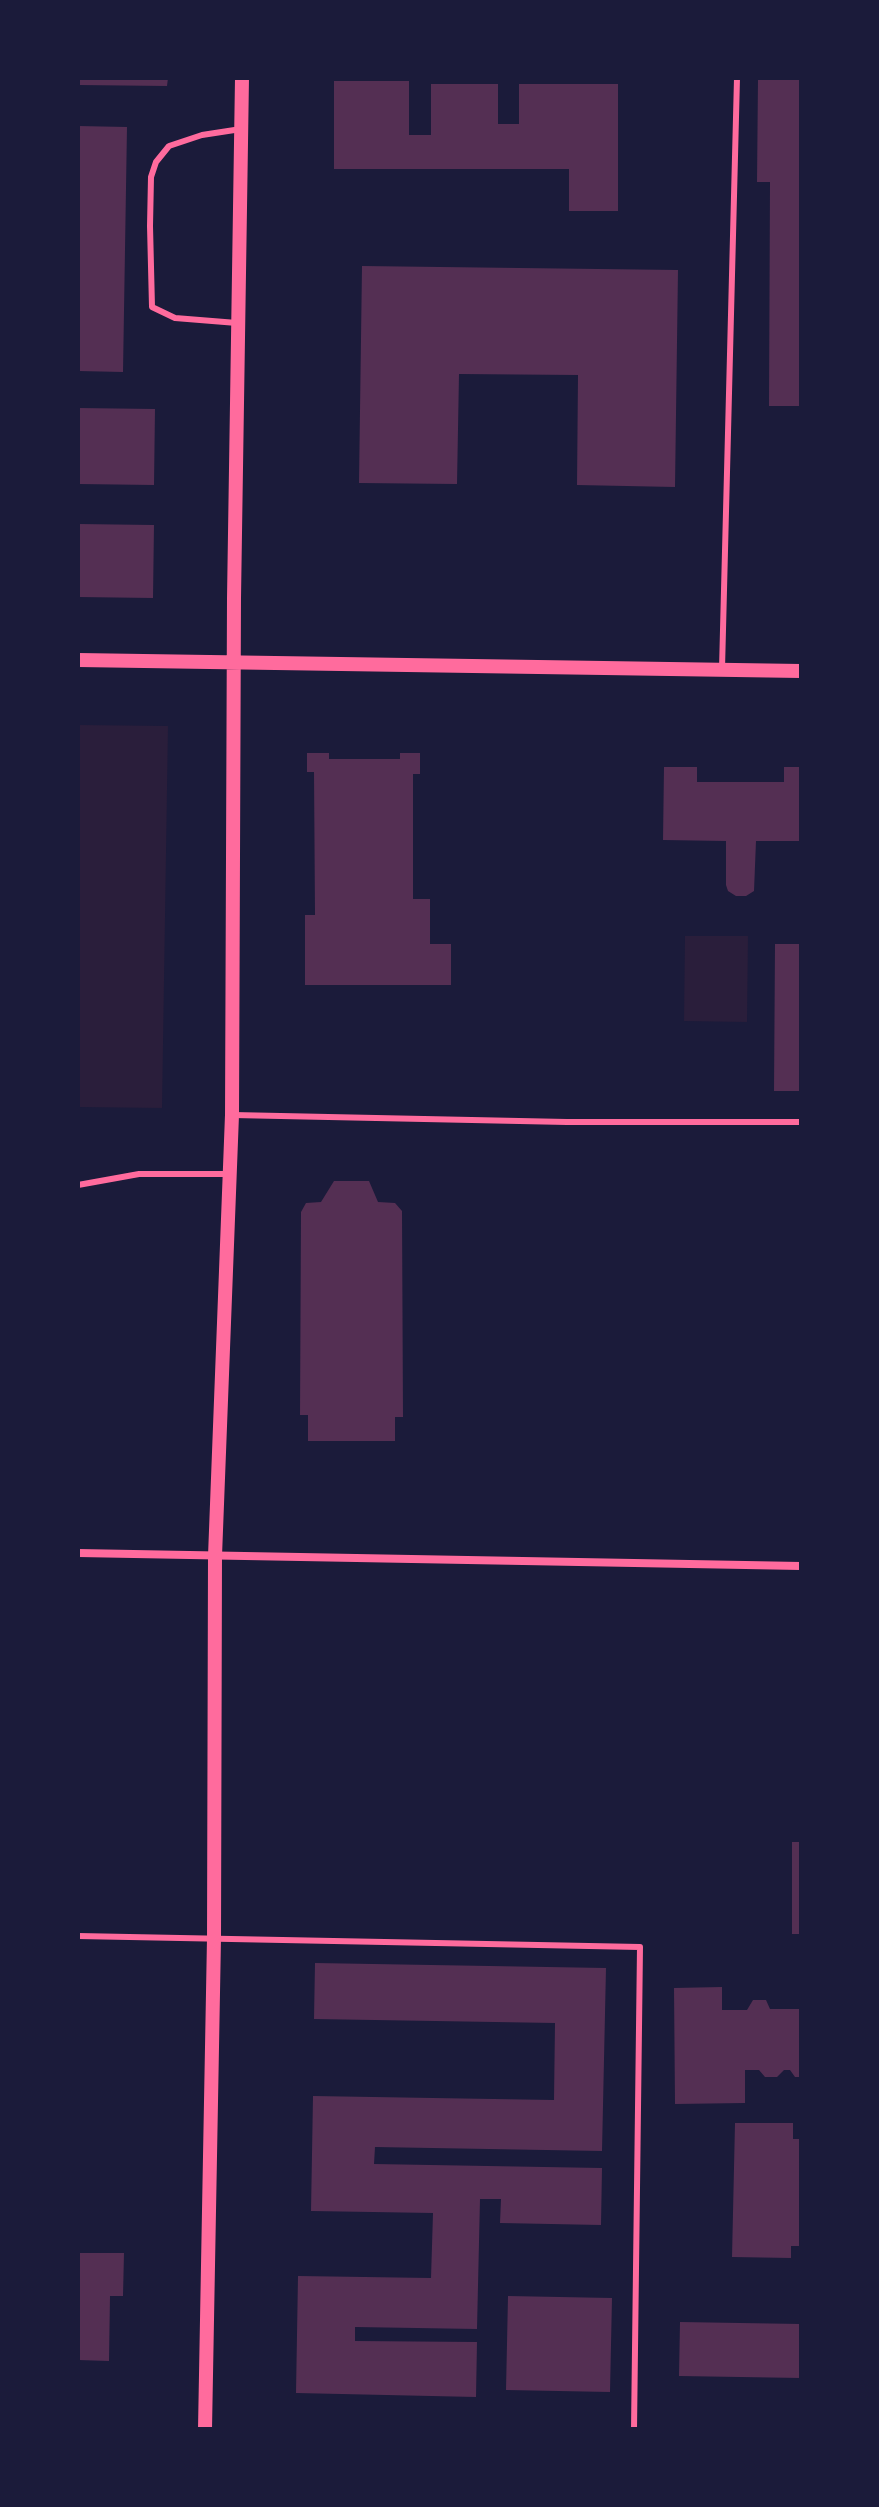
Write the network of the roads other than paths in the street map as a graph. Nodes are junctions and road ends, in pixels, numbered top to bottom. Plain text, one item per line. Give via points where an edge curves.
1 (242, 78) edge
2 (737, 78) edge
3 (241, 129) junction
4 (238, 323) junction
5 (78, 660) edge
6 (233, 663) junction
7 (722, 669) junction
8 (801, 671) edge
9 (232, 1115) junction
10 (801, 1122) edge
11 (229, 1174) junction
12 (78, 1185) edge
13 (78, 1553) edge
14 (215, 1556) junction
15 (801, 1566) edge
16 (78, 1936) edge
17 (214, 1938) junction
18 (205, 2429) edge
19 (634, 2429) edge

1 - 3 street
2 - 7 lane
3 - 4 street
3 - 4 lane via 169,146 151,177 150,238 152,307 175,318
4 - 6 street
5 - 6 street
6 - 7 street
6 - 9 street
7 - 8 street
9 - 10 lane
9 - 11 street
11 - 12 lane via 139,1174
11 - 14 street
13 - 14 street
14 - 15 street
14 - 17 street
16 - 17 lane
17 - 18 street
17 - 19 lane via 640,1947

